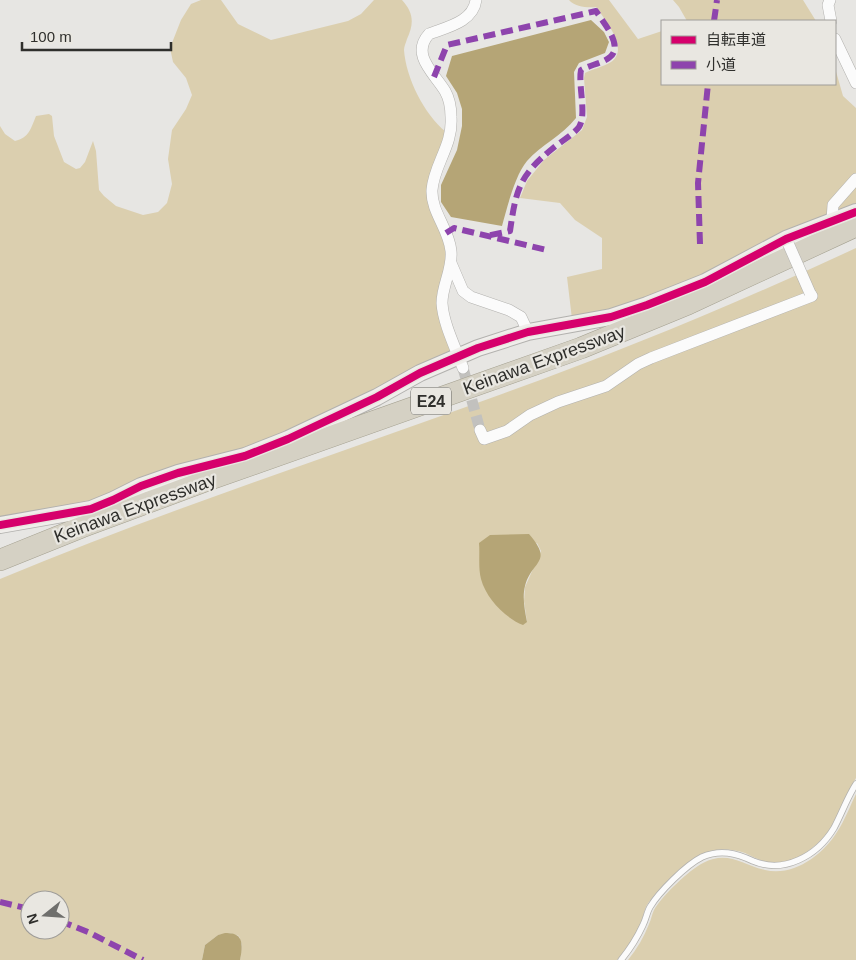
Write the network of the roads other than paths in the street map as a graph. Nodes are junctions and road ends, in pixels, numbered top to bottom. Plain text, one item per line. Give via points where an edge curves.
1 (476, 0) edge
2 (830, 0) edge
3 (831, 20) edge
4 (836, 41) edge
5 (856, 83) edge
6 (856, 179) edge
7 (856, 212) edge
8 (832, 220) junction
9 (856, 226) edge
10 (856, 237) edge
11 (787, 241) junction
12 (451, 263) junction
13 (528, 332) junction
14 (461, 362) junction
15 (480, 430) dead end
16 (0, 525) edge
17 (0, 560) edge
18 (0, 568) edge
19 (856, 784) edge
20 (620, 960) edge

1 - 12 street via 469,16 429,34 423,49 425,62 445,91 450,108 448,146 433,180 432,194 451,250
2 - 3 street
4 - 5 street
6 - 8 street via 834,206
7 - 8 street
8 - 11 street
9 - 17 highway, Keinawa Expressway / E24 via 688,304 581,348 82,526
10 - 18 highway, Keinawa Expressway / E24 via 756,282 501,384 158,506
11 - 13 street via 705,282 648,305 611,317
11 - 15 street, bridge via 812,296 638,364 606,386 558,402 506,431 484,439
12 - 13 street via 463,291 521,317
12 - 14 street via 442,302
13 - 14 street via 478,348
14 - 16 street via 420,372 377,397 245,456 178,473 91,509
19 - 20 lane via 825,840 800,860 783,866 766,865 723,852 693,862 649,908 640,932

